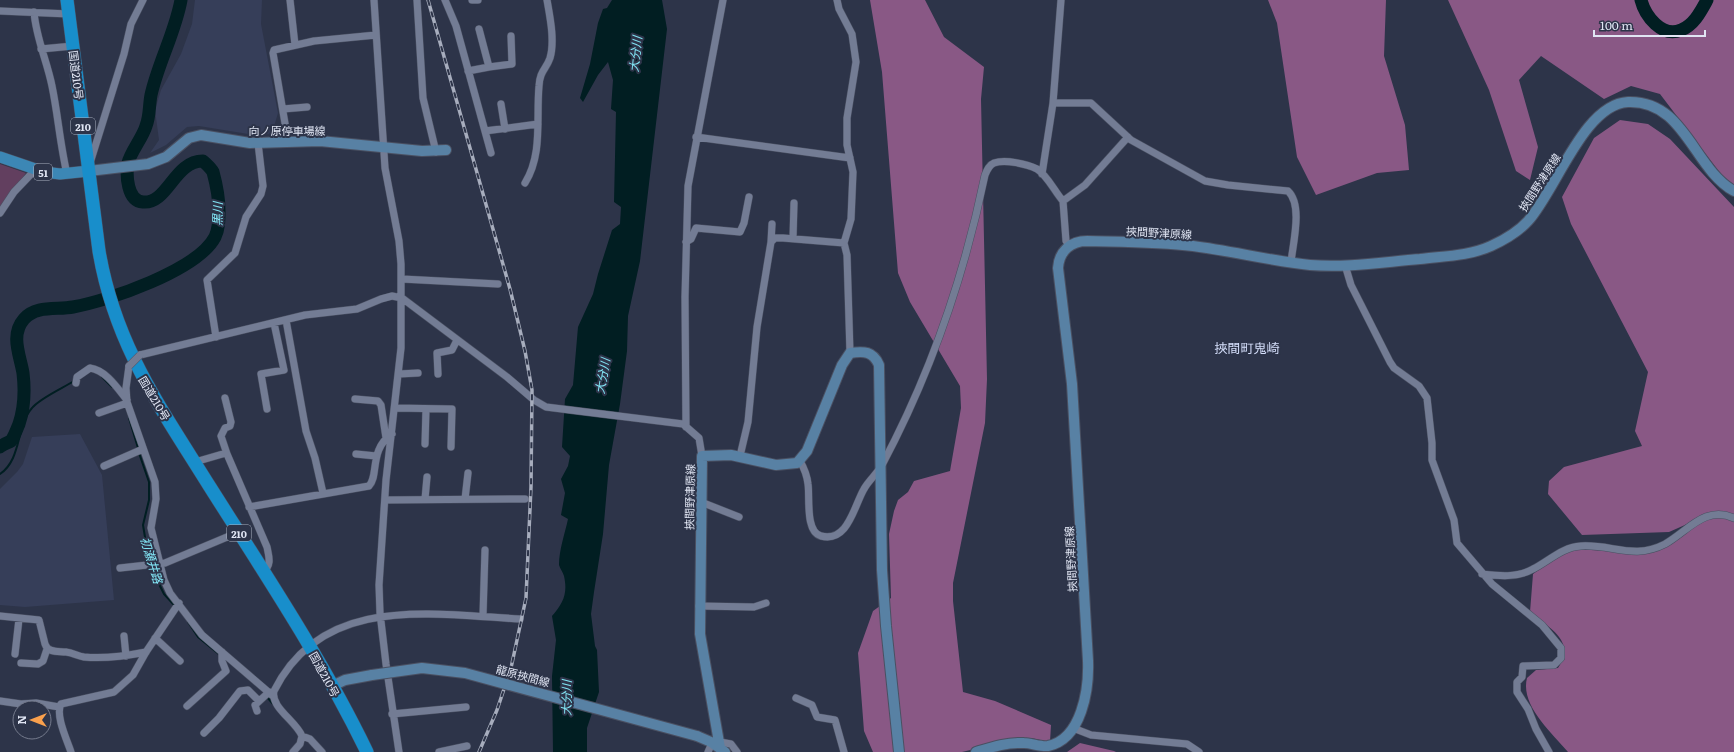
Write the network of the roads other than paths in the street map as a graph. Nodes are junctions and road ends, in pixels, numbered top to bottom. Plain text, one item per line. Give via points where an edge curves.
1 (67, 0) edge
2 (143, 0) edge
3 (290, 0) edge
4 (374, 0) edge
5 (417, 0) edge
6 (445, 0) edge
7 (472, 0) edge
8 (478, 0) edge
9 (546, 0) edge
10 (724, 0) edge
11 (837, 0) edge
12 (1061, 0) edge
13 (0, 11) edge
14 (34, 12) junction
15 (69, 14) junction
16 (479, 29) dead end
17 (376, 35) junction
18 (511, 36) dead end
19 (295, 45) junction
20 (73, 46) junction
21 (42, 49) junction
22 (488, 67) junction
23 (468, 71) junction
24 (1053, 103) junction
25 (501, 104) dead end
26 (307, 107) dead end
27 (283, 109) junction
28 (538, 124) junction
29 (505, 129) junction
30 (485, 131) junction
31 (696, 137) junction
32 (1128, 137) junction
33 (288, 142) junction
34 (258, 143) junction
35 (383, 146) junction
36 (441, 151) joint
37 (491, 153) dead end
38 (0, 157) edge
39 (850, 158) junction
40 (35, 170) junction
41 (89, 170) junction
42 (67, 174) junction
43 (1042, 174) junction
44 (525, 183) dead end
45 (1734, 192) edge
46 (749, 197) dead end
47 (1062, 201) junction
48 (794, 203) dead end
49 (0, 213) edge
50 (772, 224) dead end
51 (793, 238) junction
52 (686, 242) junction
53 (771, 242) junction
54 (844, 243) junction
55 (1070, 245) junction
56 (1291, 262) junction
57 (1345, 265) junction
58 (402, 279) junction
59 (498, 284) dead end
60 (402, 298) junction
61 (286, 320) junction
62 (274, 323) junction
63 (216, 337) junction
64 (457, 340) junction
65 (850, 353) junction
66 (418, 373) dead end
67 (399, 374) junction
68 (438, 374) dead end
69 (76, 383) dead end
70 (225, 398) dead end
71 (354, 399) dead end
72 (127, 402) junction
73 (267, 408) dead end
74 (395, 408) junction
75 (426, 408) junction
76 (99, 413) dead end
77 (686, 426) junction
78 (389, 436) junction
79 (425, 444) dead end
80 (451, 447) dead end
81 (143, 449) junction
82 (226, 453) junction
83 (356, 454) dead end
84 (376, 456) junction
85 (702, 456) junction
86 (740, 456) junction
87 (800, 461) junction
88 (195, 462) junction
89 (104, 466) dead end
90 (881, 467) junction
91 (468, 473) dead end
92 (427, 477) dead end
93 (322, 493) junction
94 (465, 499) junction
95 (525, 499) dead end
96 (385, 500) junction
97 (426, 500) junction
98 (701, 502) junction
99 (249, 507) junction
100 (739, 517) dead end
101 (1734, 518) edge
102 (239, 532) junction
103 (485, 550) dead end
104 (160, 564) junction
105 (120, 568) dead end
106 (263, 572) junction
107 (1482, 574) junction
108 (178, 603) junction
109 (766, 603) dead end
110 (699, 606) junction
111 (483, 615) junction
112 (0, 616) edge
113 (380, 617) junction
114 (19, 619) junction
115 (520, 619) dead end
116 (124, 636) dead end
117 (155, 638) junction
118 (309, 646) junction
119 (47, 649) junction
120 (146, 652) junction
121 (222, 652) junction
122 (15, 654) dead end
123 (126, 656) junction
124 (180, 661) dead end
125 (21, 663) dead end
126 (332, 686) junction
127 (271, 694) junction
128 (796, 698) dead end
129 (0, 701) edge
130 (259, 701) junction
131 (187, 706) dead end
132 (59, 707) junction
133 (466, 707) dead end
134 (257, 711) dead end
135 (392, 714) junction
136 (1073, 728) junction
137 (204, 733) dead end
138 (302, 736) junction
139 (1001, 745) junction
140 (467, 746) dead end
141 (717, 747) edge
142 (71, 752) edge
143 (292, 752) edge
144 (322, 752) edge
145 (367, 752) edge
146 (399, 752) edge
147 (439, 752) edge
148 (737, 752) edge
149 (844, 752) edge
150 (899, 752) edge
151 (976, 752) edge
152 (988, 752) edge
153 (1199, 752) edge
154 (1548, 752) edge

1 - 15 highway, 国道210号 / 210
2 - 41 street via 131,24
3 - 19 street
4 - 17 street
5 - 36 street via 423,98
6 - 23 street via 456,26
7 - 8 street
9 - 28 street via 552,44 550,59 540,74
10 - 31 street
11 - 39 street via 852,34 856,62 847,118 847,145
12 - 24 street
13 - 14 street
14 - 15 street
14 - 21 street via 36,33
15 - 20 highway, 国道210号 / 210
16 - 22 street
17 - 19 street
17 - 35 street
18 - 22 street via 512,64
19 - 27 street via 274,51
20 - 21 street
20 - 41 highway, 国道210号 / 210
21 - 42 street via 52,87
22 - 23 street
23 - 30 street
24 - 32 street via 1091,103
24 - 43 street
25 - 29 street
26 - 27 street
27 - 33 street
28 - 29 street
28 - 44 street via 534,163
29 - 30 street
30 - 37 street
31 - 39 street
31 - 52 street via 688,186
32 - 47 street via 1085,185
32 - 56 street via 1205,181 1288,191 1294,199 1296,210
33 - 34 main road, 向ノ原停車場線
33 - 35 main road, 向ノ原停車場線 via 320,140
34 - 41 main road, 向ノ原停車場線 via 195,136 184,140 166,157 148,164
34 - 63 street via 263,186 261,194 246,217 235,253 207,280
35 - 36 main road, 向ノ原停車場線
35 - 58 street via 401,252
38 - 40 main road, 51
39 - 54 street via 853,192 851,219
40 - 42 main road, 51
40 - 49 street via 14,192
41 - 42 main road, 51
41 - 88 highway, 国道210号 / 210 via 99,251 114,314 139,371
43 - 47 street
43 - 90 street via 1026,165 1009,162 989,166 961,275 941,334 911,409
45 - 57 main road, 挾間野津原線 via 1714,175 1668,115 1645,104 1618,104 1594,120 1534,214 1522,227 1502,241 1458,255
46 - 52 street via 740,232 696,228 691,239
47 - 55 street via 1066,241
48 - 51 street
50 - 53 street
51 - 53 street via 775,238
51 - 54 street
52 - 77 street
53 - 86 street via 757,328 748,422
54 - 65 street via 847,255
55 - 56 main road, 挾間野津原線 via 1077,241 1087,241 1185,246
55 - 136 main road, 挾間野津原線 via 1060,257 1058,268 1072,380 1088,675 1086,695
56 - 57 main road, 挾間野津原線
57 - 107 street via 1351,285 1390,362 1424,392 1432,460 1454,520 1457,543
58 - 59 street
58 - 60 street
60 - 61 street via 392,296 357,309 305,315
60 - 64 street
60 - 67 street
61 - 62 street
61 - 93 street via 306,431 316,458
62 - 63 street
62 - 73 street via 284,370 261,374
63 - 72 street, bridge via 140,355 129,366
64 - 68 street via 452,350 437,353
64 - 77 street via 546,407
65 - 87 main road via 842,365 807,451
65 - 90 main road via 868,352 879,365
66 - 67 street
67 - 74 street
69 - 72 street via 77,376 90,368 97,370 116,386
70 - 82 street via 231,422 221,436
71 - 78 street via 378,400
72 - 76 street
72 - 81 street
74 - 75 street
74 - 78 street
75 - 79 street
75 - 80 street via 452,409
77 - 85 street via 699,438
78 - 84 street
78 - 96 street
81 - 89 street
81 - 104 street via 155,482 156,499 151,528
82 - 88 street
82 - 99 street
83 - 84 street
84 - 93 street via 370,485
85 - 86 main road, 挾間野津原線
85 - 98 main road, 挾間野津原線
86 - 87 main road, 挾間野津原線 via 781,465
87 - 90 street via 808,482 812,526 816,534 824,537 836,534 847,525 864,488
88 - 102 highway, 国道210号 / 210
90 - 150 main road via 880,528 883,584
91 - 94 street
92 - 97 street
93 - 99 street
94 - 95 street
94 - 97 street
96 - 97 street
96 - 113 street via 379,585
98 - 100 street
98 - 110 main road, 挾間野津原線
99 - 106 street via 268,551 268,568
101 - 107 street via 1726,514 1710,514 1665,544 1647,551 1632,552 1599,546 1580,546 1551,556 1522,574
102 - 104 street
102 - 106 highway, 国道210号 / 210
103 - 111 street
104 - 105 street
104 - 108 street via 166,585
106 - 118 highway, 国道210号 / 210
107 - 154 street via 1501,593 1542,625 1561,648 1561,658 1554,665 1523,666 1522,677 1517,682 1517,692
108 - 117 street
108 - 121 street via 202,636
109 - 110 street via 754,607
110 - 141 main road, 挾間野津原線 via 701,643
111 - 113 street via 408,614
111 - 115 street
112 - 114 street
113 - 118 street via 347,624
113 - 135 street
114 - 119 street via 39,620
114 - 122 street
116 - 123 street
117 - 120 street
117 - 124 street
118 - 126 highway, 国道210号 / 210
118 - 127 street via 294,661
119 - 123 street via 84,657
119 - 125 street via 43,661 38,664
120 - 123 street
120 - 132 street via 133,675 114,692 61,704
121 - 127 street
121 - 131 street via 226,671
126 - 141 main road, 龍原挾間線, bridge via 345,680 422,668 457,671 697,736
126 - 145 highway, 国道210号 / 210
127 - 130 street
127 - 138 street via 275,703 296,725
128 - 149 street via 812,705 817,717 836,720
129 - 132 street
130 - 134 street via 255,705
130 - 137 street via 248,690 240,691
132 - 142 street
133 - 135 street
135 - 146 street
136 - 139 main road, 挾間野津原線 via 1069,734 1050,746 1019,742
136 - 153 street via 1091,735 1183,743
138 - 143 street via 300,744
138 - 144 street via 310,739
139 - 151 main road, 挾間野津原線
139 - 152 street
140 - 147 street
141 - 148 street via 731,744

